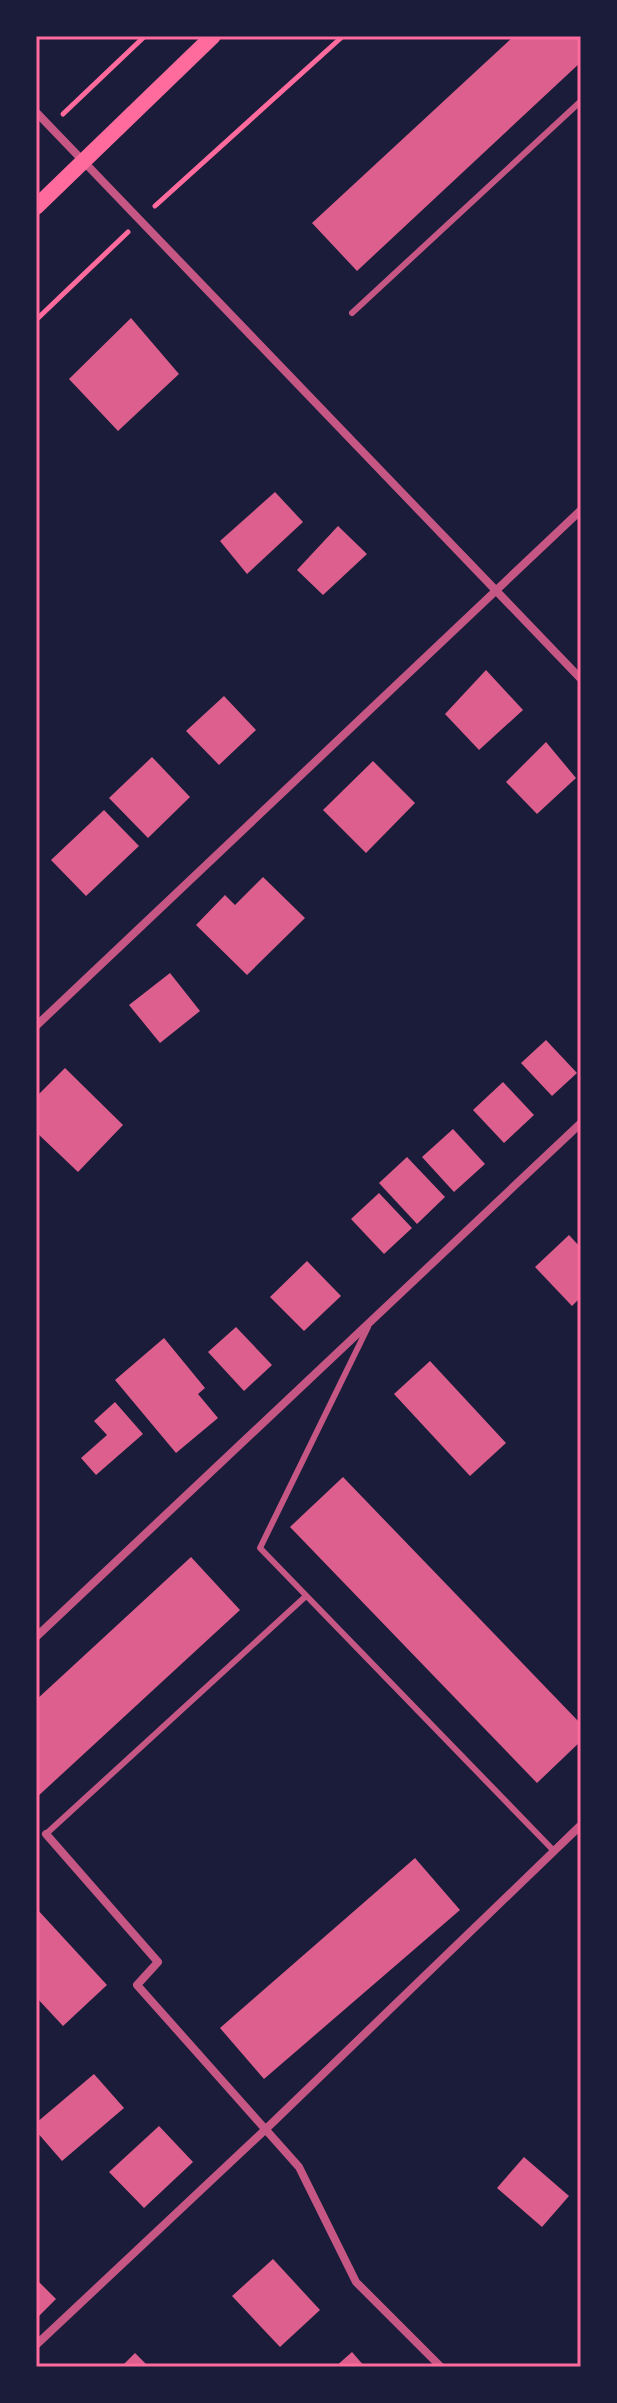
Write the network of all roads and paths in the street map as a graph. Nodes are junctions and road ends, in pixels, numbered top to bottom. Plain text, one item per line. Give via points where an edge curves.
1 (145, 36) edge
2 (213, 36) edge
3 (343, 36) edge
4 (581, 101) edge
5 (36, 112) edge
6 (50, 126) junction
7 (82, 162) junction
8 (36, 207) edge
9 (139, 221) junction
10 (352, 313) dead end
11 (36, 320) edge
12 (581, 510) edge
13 (495, 589) junction
14 (581, 679) edge
15 (36, 1026) edge
16 (581, 1123) edge
17 (372, 1318) junction
18 (306, 1596) junction
19 (36, 1637) edge
20 (581, 1825) edge
21 (46, 1834) joint
22 (554, 1851) junction
23 (267, 2128) junction
24 (36, 2345) edge
25 (441, 2367) edge

1 - 6 path
2 - 7 main road
3 - 9 path
4 - 10 lane
5 - 6 street
6 - 7 street
7 - 8 main road
7 - 9 street
9 - 11 path
9 - 13 street
12 - 13 street
13 - 14 street
13 - 15 street
16 - 17 street
17 - 18 lane via 260,1548
17 - 19 street
18 - 21 lane
18 - 22 lane
20 - 22 street
21 - 23 street via 158,1962 137,1985
22 - 23 street
23 - 24 street
23 - 25 street via 299,2167 356,2282

